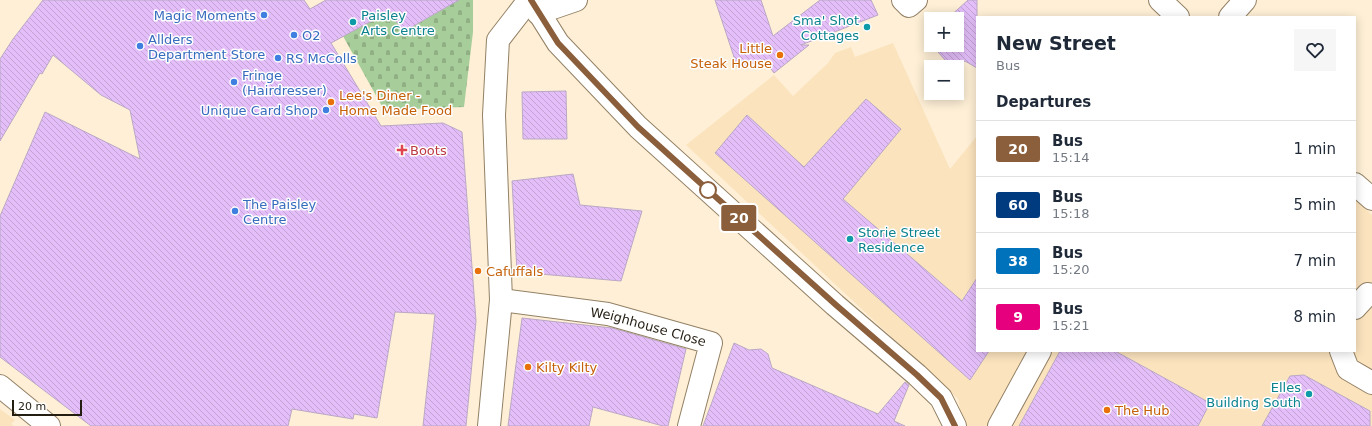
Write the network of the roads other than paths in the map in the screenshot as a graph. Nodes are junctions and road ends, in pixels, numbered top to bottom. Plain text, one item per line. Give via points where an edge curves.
1 (576, 0) edge
2 (903, 0) edge
3 (916, 0) edge
4 (1160, 0) edge
5 (1245, 0) edge
6 (533, 4) edge
7 (1177, 16) edge
8 (1231, 16) edge
9 (1356, 185) edge
10 (1372, 199) edge
11 (501, 300) junction
12 (1039, 352) edge
13 (1341, 352) edge
14 (1372, 383) edge
15 (0, 386) edge
16 (49, 426) edge
17 (489, 426) edge
18 (689, 426) edge
19 (955, 426) edge
20 (999, 426) edge

1 - 6 street
2 - 3 street via 909,6
4 - 7 street
5 - 8 street
6 - 11 street via 498,40 494,115
6 - 19 street via 558,43 638,127 917,375 941,398
9 - 10 street
11 - 17 street
11 - 18 street, Weighhouse Close via 608,314 711,343
12 - 20 street
13 - 14 street via 1348,369
15 - 16 street

